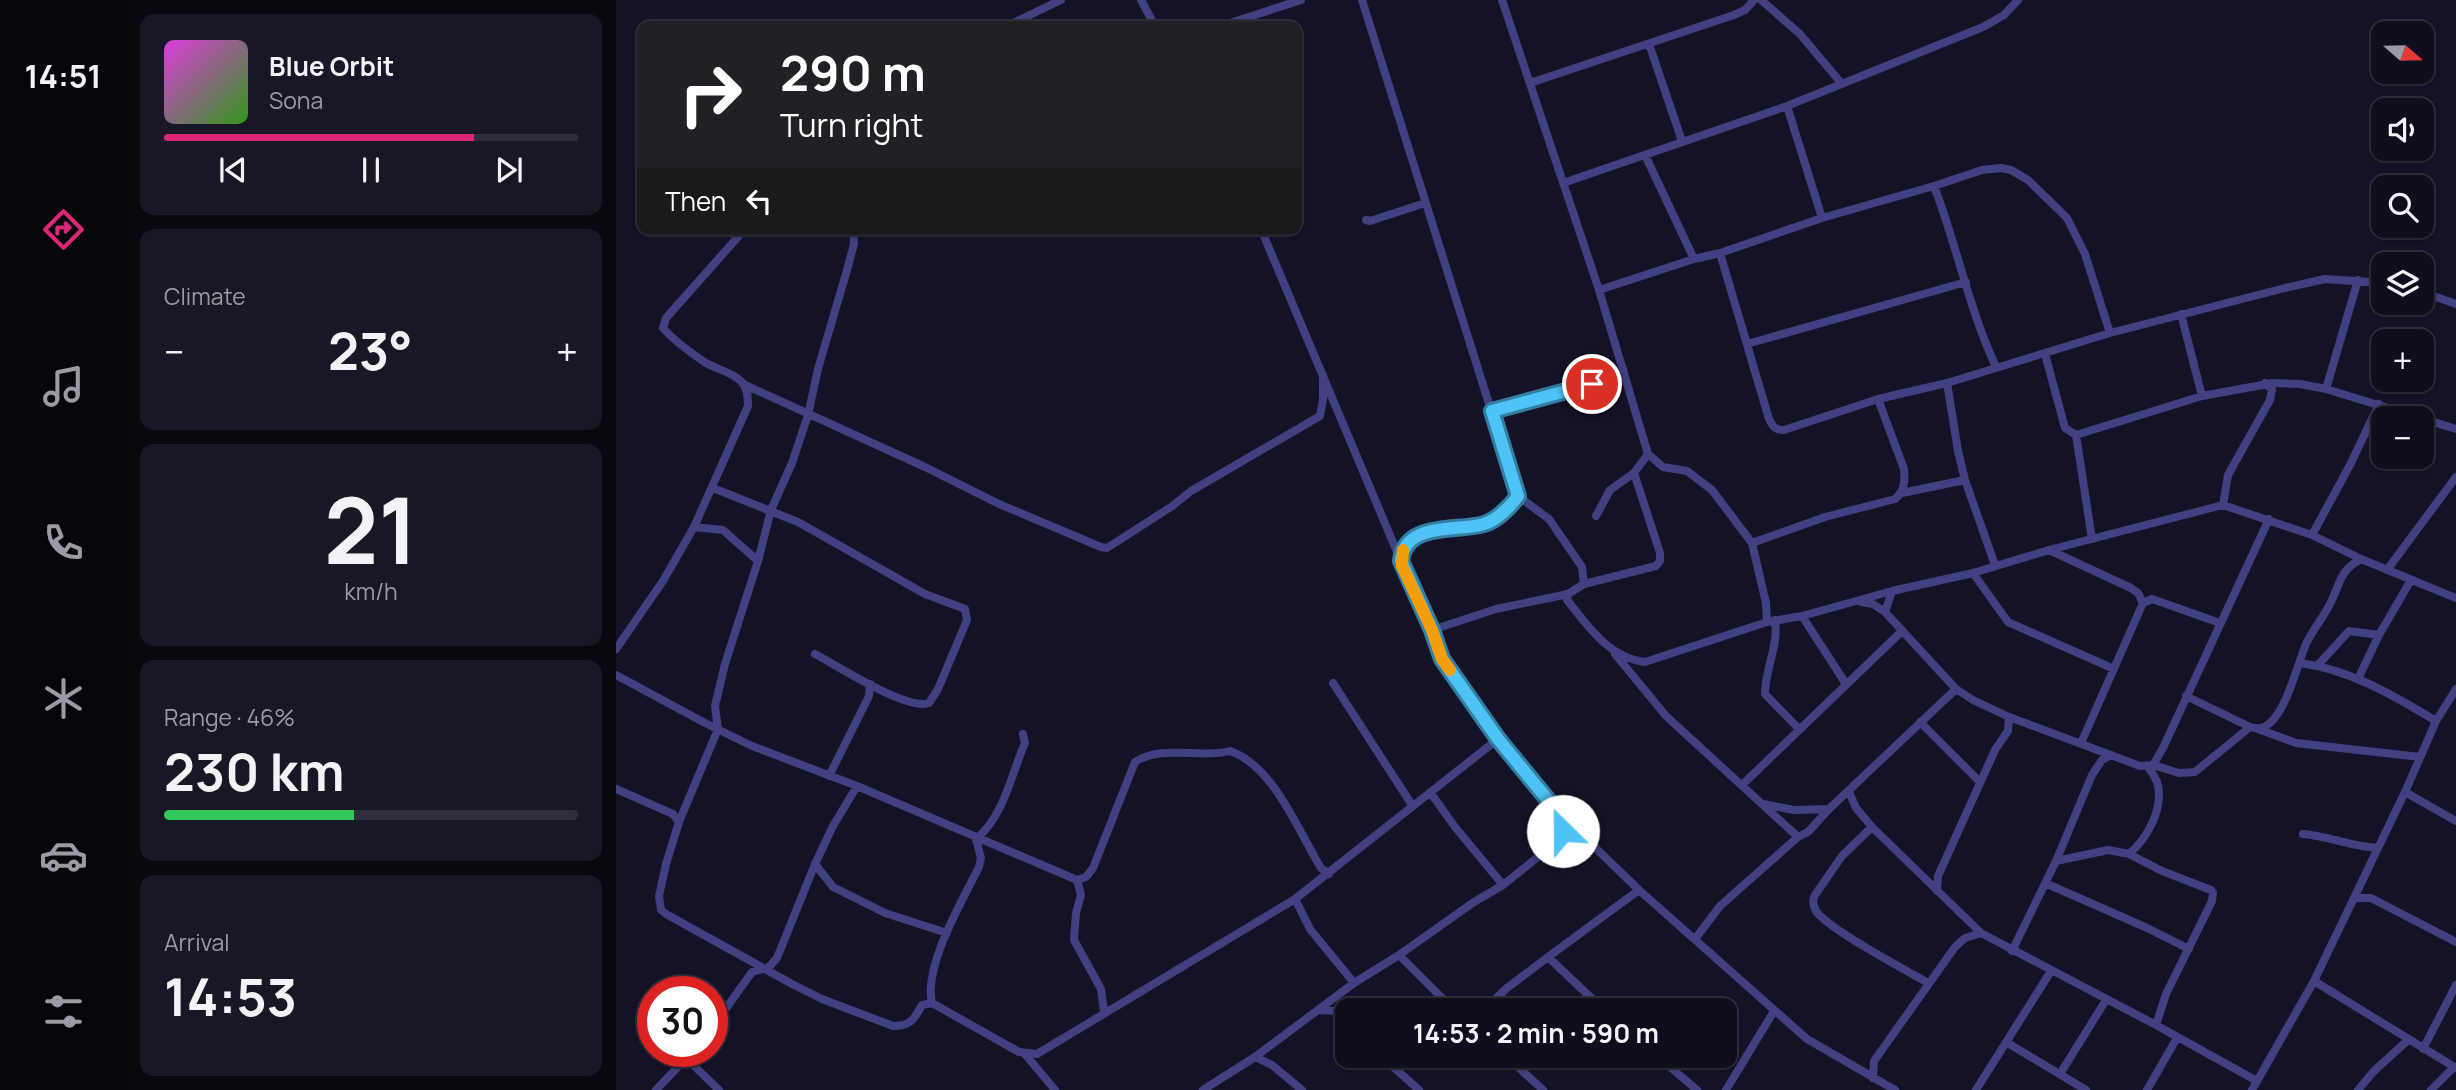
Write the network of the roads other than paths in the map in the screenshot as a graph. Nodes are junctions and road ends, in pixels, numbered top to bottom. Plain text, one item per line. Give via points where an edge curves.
1 (1061, 0) edge
2 (1141, 0) edge
3 (1301, 0) edge
4 (1362, 0) edge
5 (1502, 0) edge
6 (1754, 0) edge
7 (1761, 0) edge
8 (2018, 0) edge
9 (1278, 3) edge
10 (1017, 21) edge
11 (1152, 21) edge
12 (1233, 21) edge
13 (1649, 44) junction
14 (1530, 83) junction
15 (1842, 84) junction
16 (1787, 106) junction
17 (1682, 141) junction
18 (1645, 155) junction
19 (1563, 183) junction
20 (1934, 186) junction
21 (1425, 203) junction
22 (1822, 218) junction
23 (1366, 220) dead end
24 (740, 235) edge
25 (853, 235) edge
26 (1264, 235) edge
27 (1720, 253) junction
28 (1694, 258) junction
29 (2358, 280) junction
30 (1966, 282) junction
31 (2371, 282) edge
32 (1599, 290) junction
33 (2434, 296) edge
34 (2456, 304) edge
35 (2180, 314) junction
36 (2110, 333) junction
37 (1747, 344) junction
38 (2045, 354) junction
39 (1996, 367) junction
40 (1623, 369) junction
41 (1323, 375) junction
42 (1947, 383) junction
43 (2265, 383) junction
44 (743, 384) junction
45 (2326, 389) junction
46 (2202, 396) junction
47 (1878, 399) junction
48 (2379, 404) junction
49 (1492, 411) junction
50 (808, 415) junction
51 (2456, 429) edge
52 (2076, 436) junction
53 (1648, 454) junction
54 (1634, 473) junction
55 (2456, 477) edge
56 (1965, 480) junction
57 (713, 488) junction
58 (1902, 493) junction
59 (1518, 496) junction
60 (2223, 505) junction
61 (771, 510) junction
62 (1596, 516) dead end
63 (2269, 519) junction
64 (694, 527) junction
65 (2312, 535) junction
66 (2092, 539) junction
67 (1752, 543) junction
68 (2049, 550) junction
69 (2361, 559) junction
70 (758, 561) junction
71 (1401, 561) junction
72 (1995, 565) junction
73 (2387, 570) junction
74 (1973, 573) junction
75 (2411, 580) junction
76 (1584, 584) junction
77 (1892, 591) junction
78 (1569, 594) junction
79 (2456, 598) edge
80 (1859, 601) junction
81 (2143, 603) junction
82 (1885, 612) junction
83 (1802, 616) junction
84 (1771, 621) junction
85 (2220, 623) junction
86 (1432, 630) junction
87 (1902, 632) junction
88 (2379, 635) junction
89 (616, 649) edge
90 (1614, 653) junction
91 (815, 654) dead end
92 (1645, 662) junction
93 (2300, 663) junction
94 (2318, 665) junction
95 (2114, 668) junction
96 (616, 676) edge
97 (1636, 679) junction
98 (2358, 679) junction
99 (1333, 683) dead end
100 (870, 684) junction
101 (1846, 684) junction
102 (1956, 689) junction
103 (2455, 693) edge
104 (2186, 696) junction
105 (715, 715) junction
106 (2009, 717) junction
107 (2436, 721) junction
108 (1920, 722) junction
109 (705, 723) junction
110 (2271, 723) junction
111 (2254, 728) junction
112 (718, 729) junction
113 (1799, 729) junction
114 (1023, 734) dead end
115 (2273, 735) junction
116 (1498, 739) junction
117 (2081, 743) junction
118 (2111, 755) junction
119 (2420, 757) junction
120 (2151, 766) junction
121 (830, 776) junction
122 (1980, 782) junction
123 (1741, 785) junction
124 (857, 786) junction
125 (616, 789) edge
126 (1430, 792) junction
127 (1849, 792) junction
128 (2405, 792) junction
129 (1763, 804) junction
130 (1412, 805) junction
131 (1833, 805) junction
132 (1856, 808) junction
133 (2456, 821) edge
134 (679, 822) junction
135 (1566, 822) junction
136 (1872, 827) junction
137 (2303, 834) dead end
138 (1584, 836) junction
139 (1798, 837) junction
140 (976, 839) junction
141 (1559, 840) junction
142 (2378, 848) junction
143 (2129, 854) junction
144 (2056, 861) junction
145 (815, 864) junction
146 (1329, 874) junction
147 (1938, 876) junction
148 (1924, 878) junction
149 (1077, 880) junction
150 (2045, 883) junction
151 (1503, 885) junction
152 (1639, 890) junction
153 (1937, 891) junction
154 (1295, 898) junction
155 (2354, 898) junction
156 (947, 933) junction
157 (1981, 933) junction
158 (1695, 939) junction
159 (2456, 942) edge
160 (2189, 949) junction
161 (2012, 951) junction
162 (1399, 955) junction
163 (1548, 957) junction
164 (764, 968) junction
165 (2051, 971) junction
166 (2314, 981) junction
167 (1354, 983) junction
168 (1928, 983) junction
169 (2456, 985) edge
170 (1103, 995) junction
171 (1442, 998) edge
172 (1497, 998) edge
173 (1591, 998) edge
174 (2106, 1000) junction
175 (1122, 1001) junction
176 (932, 1003) junction
177 (728, 1006) edge
178 (1318, 1010) junction
179 (1104, 1011) junction
180 (1335, 1011) edge
181 (1774, 1011) junction
182 (2156, 1025) junction
183 (2177, 1038) junction
184 (2408, 1040) junction
185 (2006, 1042) junction
186 (2423, 1049) junction
187 (1041, 1051) junction
188 (1026, 1054) junction
189 (1255, 1057) junction
190 (1874, 1061) junction
191 (1036, 1066) junction
192 (678, 1067) edge
193 (699, 1067) edge
194 (1855, 1067) junction
195 (2455, 1067) edge
196 (1394, 1068) edge
197 (1518, 1068) edge
198 (1671, 1068) edge
199 (2060, 1074) junction
200 (1873, 1078) junction
201 (2257, 1082) junction
202 (1537, 1088) edge
203 (656, 1090) edge
204 (719, 1090) edge
205 (1055, 1090) edge
206 (1203, 1090) edge
207 (1302, 1090) edge
208 (1419, 1090) edge
209 (1697, 1090) edge
210 (1726, 1090) edge
211 (1895, 1090) edge
212 (1976, 1090) edge
213 (2086, 1090) edge
214 (2147, 1090) edge
215 (2252, 1090) edge
216 (2358, 1090) edge
217 (2431, 1090) edge

1 - 10 street
2 - 11 street
3 - 9 street
4 - 21 street
5 - 14 street
6 - 13 street via 1734,15
7 - 15 street via 1800,34
8 - 15 street via 1983,27
9 - 12 street
13 - 14 street
13 - 17 street
14 - 19 street
15 - 16 street
16 - 17 street
16 - 22 street
17 - 18 street
18 - 19 street
18 - 28 street
19 - 32 street
20 - 22 street
20 - 30 street
20 - 36 street via 1993,168 2011,170 2028,180 2067,218 2085,254
21 - 23 street
21 - 49 street
22 - 27 street
24 - 44 street via 666,318 663,328 671,338
25 - 50 street
26 - 41 street
27 - 28 street
27 - 37 street
28 - 32 street
29 - 31 street
29 - 35 street via 2325,279
29 - 45 street
30 - 37 street
30 - 39 street
32 - 40 street
33 - 34 street
35 - 36 street
35 - 46 street
36 - 38 street
37 - 47 street via 1769,419 1777,430
38 - 39 street
38 - 52 street via 2065,428
39 - 42 street
40 - 49 street via 1604,382
40 - 53 street
41 - 50 street via 1320,416 1191,491 1107,548 999,504
41 - 71 street
42 - 47 street
42 - 56 street
43 - 45 street
43 - 46 street
43 - 60 street via 2272,390 2270,400 2228,475
44 - 50 street
44 - 57 street via 748,407
45 - 48 street
46 - 52 street
47 - 58 street via 1904,469
48 - 51 street
48 - 65 street
49 - 59 street
50 - 61 street
52 - 66 street
53 - 54 street
53 - 67 street via 1663,467 1686,471 1713,490
54 - 62 street via 1611,489
54 - 76 street via 1660,561 1647,569
55 - 73 street
56 - 58 street
56 - 72 street
57 - 61 street
57 - 64 street
58 - 67 street
59 - 71 street via 1487,523 1451,526 1413,539
59 - 76 street via 1549,519 1582,567
60 - 63 street
60 - 66 street
61 - 70 street
61 - 100 street via 925,594 965,609 967,620 929,703 912,704
63 - 65 street
63 - 85 street
64 - 70 street via 723,530
64 - 89 street
65 - 69 street
66 - 68 street
67 - 84 street
68 - 72 street
68 - 81 street via 2130,588
69 - 73 street
69 - 93 street via 2342,573
70 - 105 street via 725,664
71 - 86 street
72 - 74 street
73 - 75 street
74 - 77 street
74 - 95 street via 2008,622
75 - 79 street
75 - 88 street
76 - 78 street
77 - 80 street
77 - 82 street
78 - 86 street via 1496,609
78 - 90 street via 1567,600
80 - 82 street
80 - 83 street
81 - 85 street via 2152,599
81 - 95 street
82 - 87 street
83 - 84 street
83 - 101 street
84 - 92 street
84 - 113 street via 1775,642 1765,694
85 - 104 street
86 - 116 street via 1442,659
87 - 101 street
87 - 102 street
88 - 94 street via 2349,631
88 - 98 street
90 - 92 street
90 - 97 street
91 - 100 street
92 - 97 street
93 - 94 street
93 - 110 street
94 - 98 street
95 - 117 street
96 - 109 street
97 - 123 street via 1666,716
98 - 107 street
99 - 130 street
100 - 121 street via 869,696
101 - 113 street
102 - 106 street
102 - 108 street
103 - 107 street
104 - 111 street
104 - 120 street
105 - 109 street
105 - 112 street
106 - 117 street
106 - 122 street via 2008,731
107 - 119 street
108 - 122 street
108 - 127 street
109 - 112 street
110 - 111 street
110 - 115 street
111 - 115 street
111 - 120 street via 2195,772
112 - 121 street
112 - 134 street
113 - 123 street
114 - 140 street via 1024,743 997,816
115 - 119 street via 2296,743
116 - 126 street
116 - 135 street
117 - 118 street
118 - 120 street
118 - 144 street via 2092,775
119 - 128 street
120 - 143 street via 2157,783 2155,813 2140,845
121 - 124 street
122 - 147 street
123 - 129 street
124 - 140 street
124 - 145 street
125 - 134 street via 673,814
126 - 130 street
126 - 151 street
127 - 131 street
127 - 132 street
128 - 133 street
128 - 142 street
129 - 131 street via 1794,810
129 - 139 street
130 - 146 street
131 - 132 street
131 - 139 street
132 - 136 street
134 - 164 street via 660,887 661,910
135 - 138 street
135 - 141 street
136 - 148 street
136 - 168 street via 1842,856 1812,900 1815,909 1842,932
137 - 142 street
138 - 141 street
138 - 152 street
139 - 158 street via 1720,906
140 - 149 street
140 - 156 street via 981,858
141 - 151 street
142 - 155 street
143 - 144 street via 2108,850
143 - 160 street via 2213,893
144 - 150 street
145 - 156 street via 833,887 885,913
145 - 164 street via 781,950
146 - 149 street via 1266,776 1230,751 1146,756 1135,762 1093,868
146 - 154 street
147 - 148 street
147 - 153 street
148 - 153 street
149 - 170 street via 1081,895 1074,940
150 - 160 street
150 - 161 street
151 - 162 street
152 - 158 street
152 - 163 street
153 - 157 street
154 - 167 street via 1310,929
154 - 175 street
155 - 159 street via 2371,898
155 - 166 street
156 - 176 street via 929,985
157 - 161 street
157 - 168 street via 1955,947
158 - 181 street
160 - 182 street
161 - 165 street
162 - 167 street
162 - 171 street
163 - 172 street
163 - 173 street
164 - 176 street via 822,999 893,1026 911,1023 922,1005
164 - 177 street via 752,972
165 - 174 street
165 - 185 street
166 - 184 street
166 - 201 street
167 - 178 street
168 - 190 street
169 - 186 street
170 - 175 street
170 - 179 street
174 - 182 street
174 - 199 street
175 - 179 street
176 - 188 street
178 - 180 street
178 - 189 street
179 - 187 street
181 - 194 street via 1807,1039
181 - 210 street
182 - 183 street
183 - 201 street
183 - 214 street
184 - 186 street
184 - 216 street
185 - 199 street
185 - 212 street
186 - 195 street
187 - 188 street
187 - 191 street
188 - 191 street
189 - 206 street
189 - 207 street
190 - 194 street
190 - 200 street
191 - 205 street
192 - 203 street
193 - 204 street
194 - 200 street
195 - 217 street
196 - 208 street
197 - 202 street
198 - 209 street
199 - 213 street
200 - 211 street
201 - 215 street

